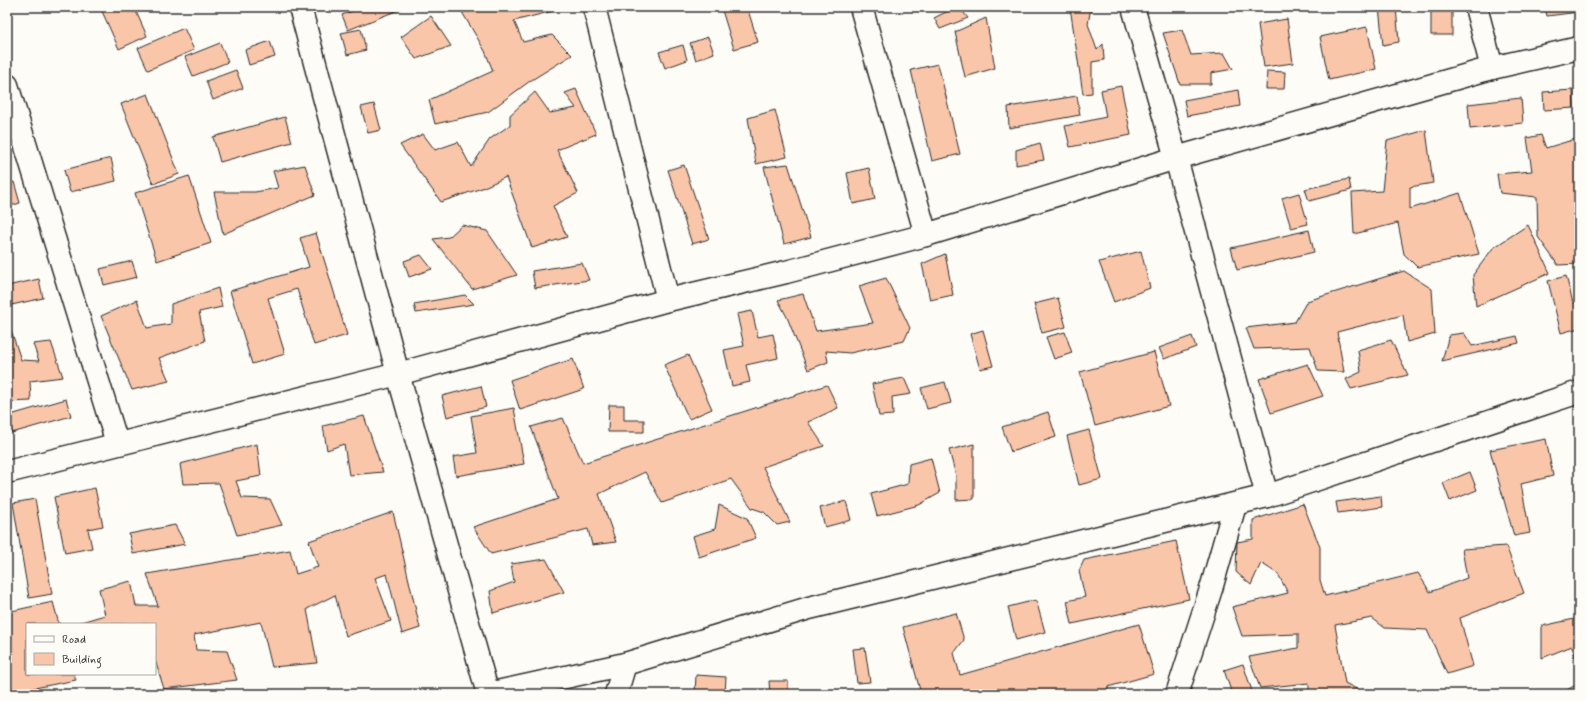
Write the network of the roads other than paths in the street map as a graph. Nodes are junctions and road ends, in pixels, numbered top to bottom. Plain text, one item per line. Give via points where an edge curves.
1 (300, 7) edge
2 (594, 7) edge
3 (861, 7) edge
4 (1133, 7) edge
5 (1476, 7) edge
6 (1579, 48) edge
7 (1492, 68) junction
8 (7, 85) edge
9 (1176, 158) junction
10 (926, 235) junction
11 (668, 300) junction
12 (398, 374) junction
13 (1579, 392) edge
14 (117, 443) junction
15 (7, 472) edge
16 (1267, 496) junction
17 (1235, 505) junction
18 (625, 664) junction
19 (616, 694) edge
20 (1177, 694) edge

1 - 12 street
2 - 11 street
3 - 10 street
4 - 9 street
5 - 7 street
6 - 7 street
7 - 9 street
8 - 14 street
9 - 10 street
9 - 16 street
10 - 11 street
11 - 12 street
12 - 14 street
12 - 18 street via 488,694
13 - 16 street
14 - 15 street
16 - 17 street
17 - 18 street via 809,608
17 - 20 street
18 - 19 street

